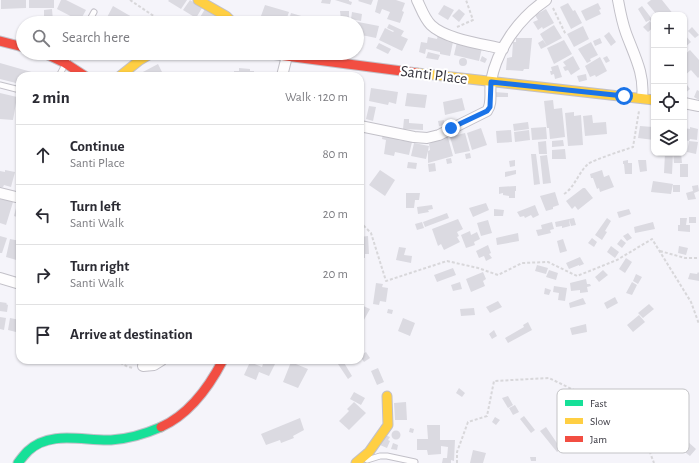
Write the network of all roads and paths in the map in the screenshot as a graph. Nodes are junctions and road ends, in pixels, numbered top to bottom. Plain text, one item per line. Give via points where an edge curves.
1 (130, 0) edge
2 (198, 0) edge
3 (417, 0) edge
4 (466, 0) edge
5 (618, 0) edge
6 (548, 2) edge
7 (94, 12) dead end
8 (92, 16) edge
9 (154, 16) edge
10 (226, 16) edge
11 (444, 34) junction
12 (566, 35) dead end
13 (0, 41) edge
14 (16, 45) edge
15 (503, 49) junction
16 (59, 60) edge
17 (67, 60) edge
18 (140, 60) edge
19 (286, 60) edge
20 (318, 60) edge
21 (65, 63) junction
22 (61, 72) edge
23 (79, 72) edge
24 (125, 72) edge
25 (283, 72) edge
26 (491, 82) junction
27 (0, 85) edge
28 (16, 89) edge
29 (642, 98) junction
30 (651, 100) edge
31 (687, 104) edge
32 (699, 106) edge
33 (364, 127) edge
34 (0, 193) edge
35 (564, 194) dead end
36 (16, 197) edge
37 (364, 226) edge
38 (660, 251) junction
39 (699, 258) edge
40 (0, 278) edge
41 (16, 283) edge
42 (699, 324) edge
43 (123, 364) edge
44 (154, 364) edge
45 (221, 364) edge
46 (143, 366) joint
47 (572, 389) edge
48 (387, 396) dead end
49 (650, 453) edge
50 (415, 462) edge
51 (18, 463) edge
52 (357, 463) edge
53 (457, 463) edge
54 (654, 463) edge

1 - 9 path
2 - 10 street
3 - 11 street via 431,25
4 - 11 path via 473,20
5 - 29 street via 640,68
6 - 12 path
6 - 15 street via 528,14
7 - 8 lane
11 - 15 street
13 - 14 street
15 - 26 street
16 - 21 street
17 - 21 lane
18 - 24 street
19 - 25 street
20 - 26 street, Santi Place
21 - 22 lane
21 - 23 street
26 - 29 street, Santi Place
26 - 33 street via 490,107 487,111 439,135 428,138 414,137
27 - 28 lane
29 - 30 street, Santi Place
29 - 35 path via 633,147 588,163 571,190
31 - 32 street
34 - 36 street
37 - 38 path via 371,233 386,281 446,261 498,275 522,263 548,262 577,276 617,260 652,239
38 - 39 path via 685,258
38 - 42 path via 691,302
40 - 41 street
43 - 46 path via 133,368
44 - 46 street
45 - 51 street via 205,391 190,407 153,432 112,440 54,438 32,447
47 - 53 path via 549,378 494,381 487,416 468,422 457,452
48 - 52 street via 388,425 369,452
49 - 54 path
50 - 52 lane via 380,456

